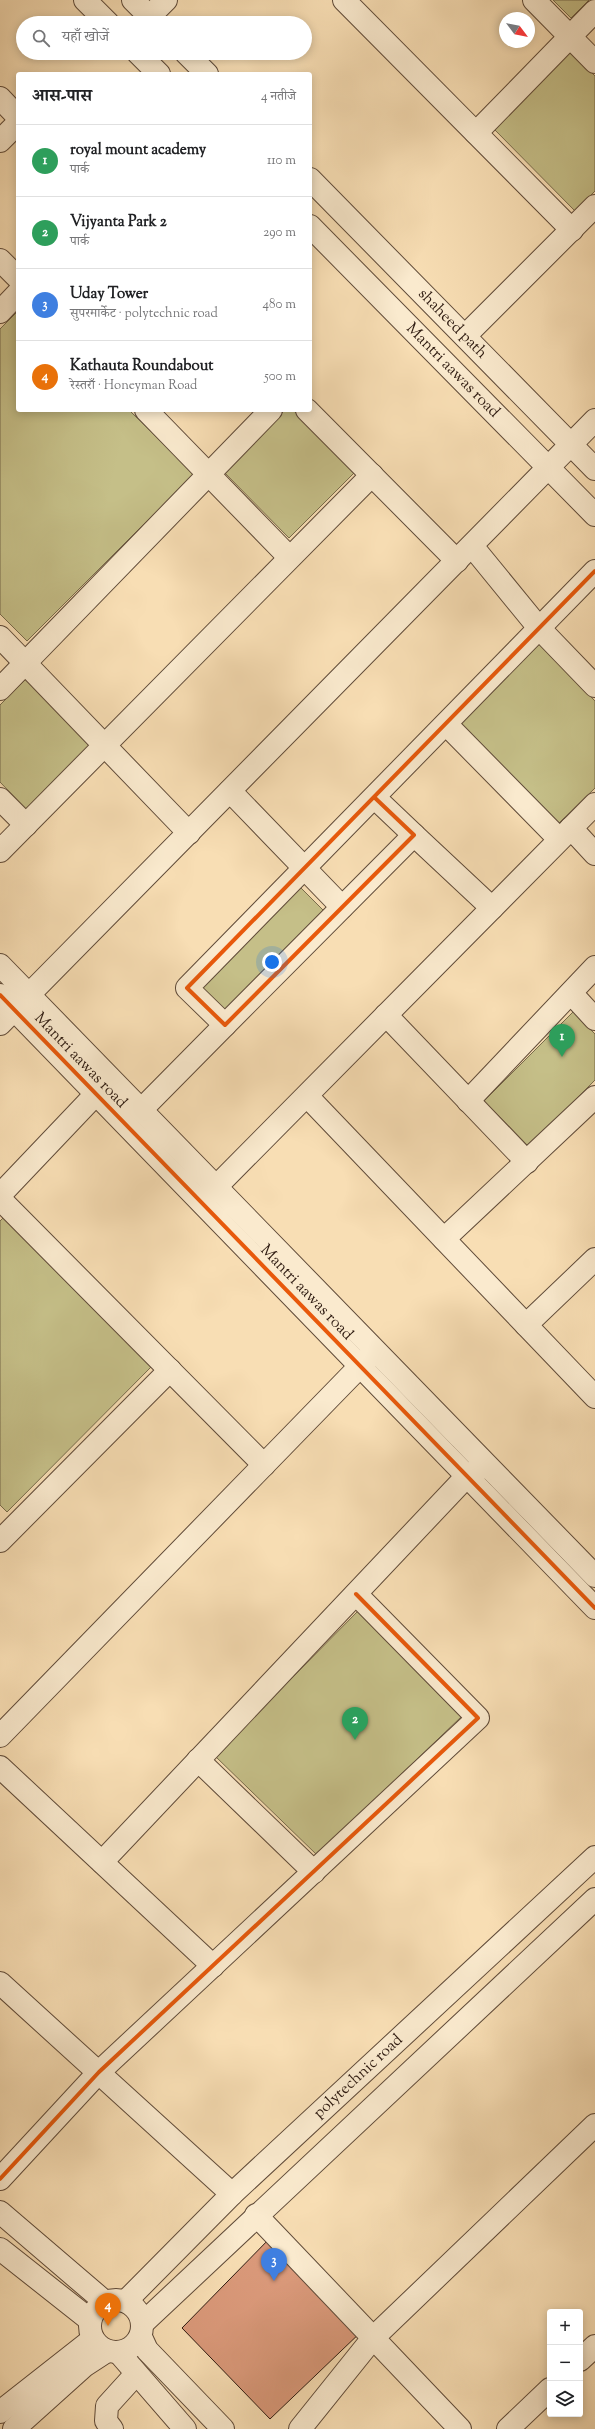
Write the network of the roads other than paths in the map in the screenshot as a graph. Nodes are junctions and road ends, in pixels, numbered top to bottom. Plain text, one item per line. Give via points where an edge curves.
1 (85, 0) edge
2 (133, 0) edge
3 (166, 0) edge
4 (344, 0) edge
5 (534, 0) edge
6 (595, 11) edge
7 (101, 16) edge
8 (149, 16) edge
9 (156, 16) edge
10 (570, 36) junction
11 (145, 60) edge
12 (193, 60) edge
13 (595, 62) edge
14 (157, 72) edge
15 (205, 72) edge
16 (0, 98) edge
17 (16, 115) edge
18 (16, 125) edge
19 (476, 133) junction
20 (0, 141) edge
21 (312, 181) edge
22 (595, 206) edge
23 (312, 228) edge
24 (572, 230) junction
25 (0, 260) edge
26 (16, 276) edge
27 (16, 295) edge
28 (0, 312) edge
29 (465, 336) junction
30 (148, 412) edge
31 (269, 412) edge
32 (309, 412) edge
33 (595, 420) edge
34 (572, 445) junction
35 (549, 468) junction
36 (595, 469) edge
37 (209, 474) junction
38 (372, 475) junction
39 (595, 515) edge
40 (465, 553) junction
41 (289, 557) junction
42 (595, 571) edge
43 (539, 628) junction
44 (0, 637) edge
45 (25, 663) junction
46 (595, 686) edge
47 (0, 689) edge
48 (446, 724) junction
49 (104, 745) junction
50 (230, 791) junction
51 (374, 797) junction
52 (0, 799) edge
53 (595, 804) edge
54 (26, 825) junction
55 (189, 832) junction
56 (565, 834) junction
57 (414, 835) junction
58 (0, 851) edge
59 (595, 854) edge
60 (305, 868) junction
61 (342, 907) junction
62 (492, 908) junction
63 (0, 965) edge
64 (595, 967) edge
65 (571, 993) junction
66 (11, 1006) edge
67 (386, 1016) junction
68 (595, 1019) edge
69 (225, 1025) junction
70 (96, 1094) junction
71 (307, 1096) junction
72 (595, 1097) edge
73 (468, 1101) junction
74 (141, 1110) junction
75 (526, 1162) junction
76 (217, 1187) junction
77 (0, 1195) edge
78 (0, 1199) edge
79 (201, 1202) junction
80 (444, 1239) junction
81 (595, 1259) edge
82 (526, 1325) junction
83 (375, 1350) junction
84 (360, 1366) junction
85 (170, 1370) junction
86 (595, 1397) edge
87 (486, 1464) junction
88 (264, 1465) junction
89 (467, 1476) junction
90 (3, 1533) edge
91 (595, 1576) edge
92 (356, 1594) junction
93 (595, 1608) edge
94 (0, 1736) edge
95 (198, 1760) junction
96 (0, 1767) edge
97 (595, 1857) edge
98 (102, 1862) junction
99 (314, 1872) junction
100 (595, 1899) edge
101 (213, 1966) junction
102 (0, 1983) edge
103 (98, 2072) junction
104 (595, 2125) edge
105 (0, 2179) edge
106 (232, 2194) junction
107 (0, 2212) edge
108 (256, 2215) junction
109 (0, 2249) edge
110 (115, 2302) junction
111 (144, 2337) junction
112 (373, 2338) junction
113 (102, 2341) junction
114 (595, 2346) edge
115 (583, 2357) edge
116 (136, 2374) junction
117 (547, 2392) edge
118 (0, 2412) edge
119 (178, 2427) edge
120 (14, 2429) edge
121 (112, 2429) edge
122 (223, 2429) edge
123 (300, 2429) edge
124 (460, 2429) edge
125 (508, 2429) edge

1 - 7 street
2 - 8 street
3 - 9 street
4 - 19 street
5 - 10 street
6 - 10 street
10 - 13 street
10 - 19 street
11 - 14 street
12 - 15 street
16 - 17 street
18 - 20 street
19 - 24 street
21 - 29 street, shaheed path
22 - 24 street
23 - 35 street, Mantri aawas road
24 - 29 street
25 - 26 street
27 - 28 street
29 - 34 street, shaheed path
30 - 37 street
31 - 37 street
32 - 38 street
33 - 34 street
34 - 35 street
34 - 36 street, shaheed path
35 - 39 street, Mantri aawas road
35 - 40 street
37 - 41 street
37 - 45 street
38 - 40 street
38 - 41 street
40 - 43 street
40 - 50 street
41 - 49 street
42 - 43 street
43 - 46 street
43 - 48 street
44 - 45 street
45 - 47 street
45 - 49 street
48 - 51 street
48 - 56 street
49 - 54 street
49 - 55 street
50 - 55 street
50 - 60 street
51 - 57 street
51 - 60 street
52 - 54 street
53 - 56 street
54 - 58 street
55 - 66 street
56 - 59 street
56 - 62 street
57 - 61 street
57 - 62 street
60 - 61 street
60 - 69 street via 187,988
61 - 69 street
62 - 67 street
63 - 66 street
64 - 65 street
65 - 68 street
65 - 73 street
66 - 70 street, Mantri aawas road
66 - 74 street
67 - 71 street
67 - 73 street
69 - 74 street
70 - 77 street
70 - 79 street, Mantri aawas road
71 - 76 street
71 - 80 street
72 - 75 street
73 - 75 street
74 - 76 street
75 - 80 street
76 - 79 street
76 - 83 street
78 - 85 street
79 - 84 street, Mantri aawas road
80 - 82 street
81 - 82 street
82 - 86 street
83 - 84 street
83 - 87 street
84 - 88 street
84 - 89 street, Mantri aawas road
85 - 88 street
85 - 90 street
87 - 89 street
87 - 91 street
88 - 94 street
89 - 92 street
89 - 93 street, Mantri aawas road
92 - 95 street
92 - 99 street via 478,1718
95 - 98 street
95 - 99 street
96 - 98 street
97 - 106 street, polytechnic road
98 - 101 street
99 - 101 street
100 - 108 street
101 - 103 street
102 - 103 street
103 - 105 street
103 - 106 street
104 - 112 street
106 - 110 street, polytechnic road
107 - 110 street
108 - 111 street
108 - 112 street
109 - 113 street
110 - 111 street via 134,2306 140,2314
110 - 113 street via 96,2309
111 - 113 street via 128,2350
111 - 122 street
112 - 123 street
112 - 124 street
113 - 116 street
113 - 118 street
113 - 120 street via 84,2366
114 - 115 street
116 - 119 street
116 - 121 street via 107,2406 106,2421
117 - 125 street

